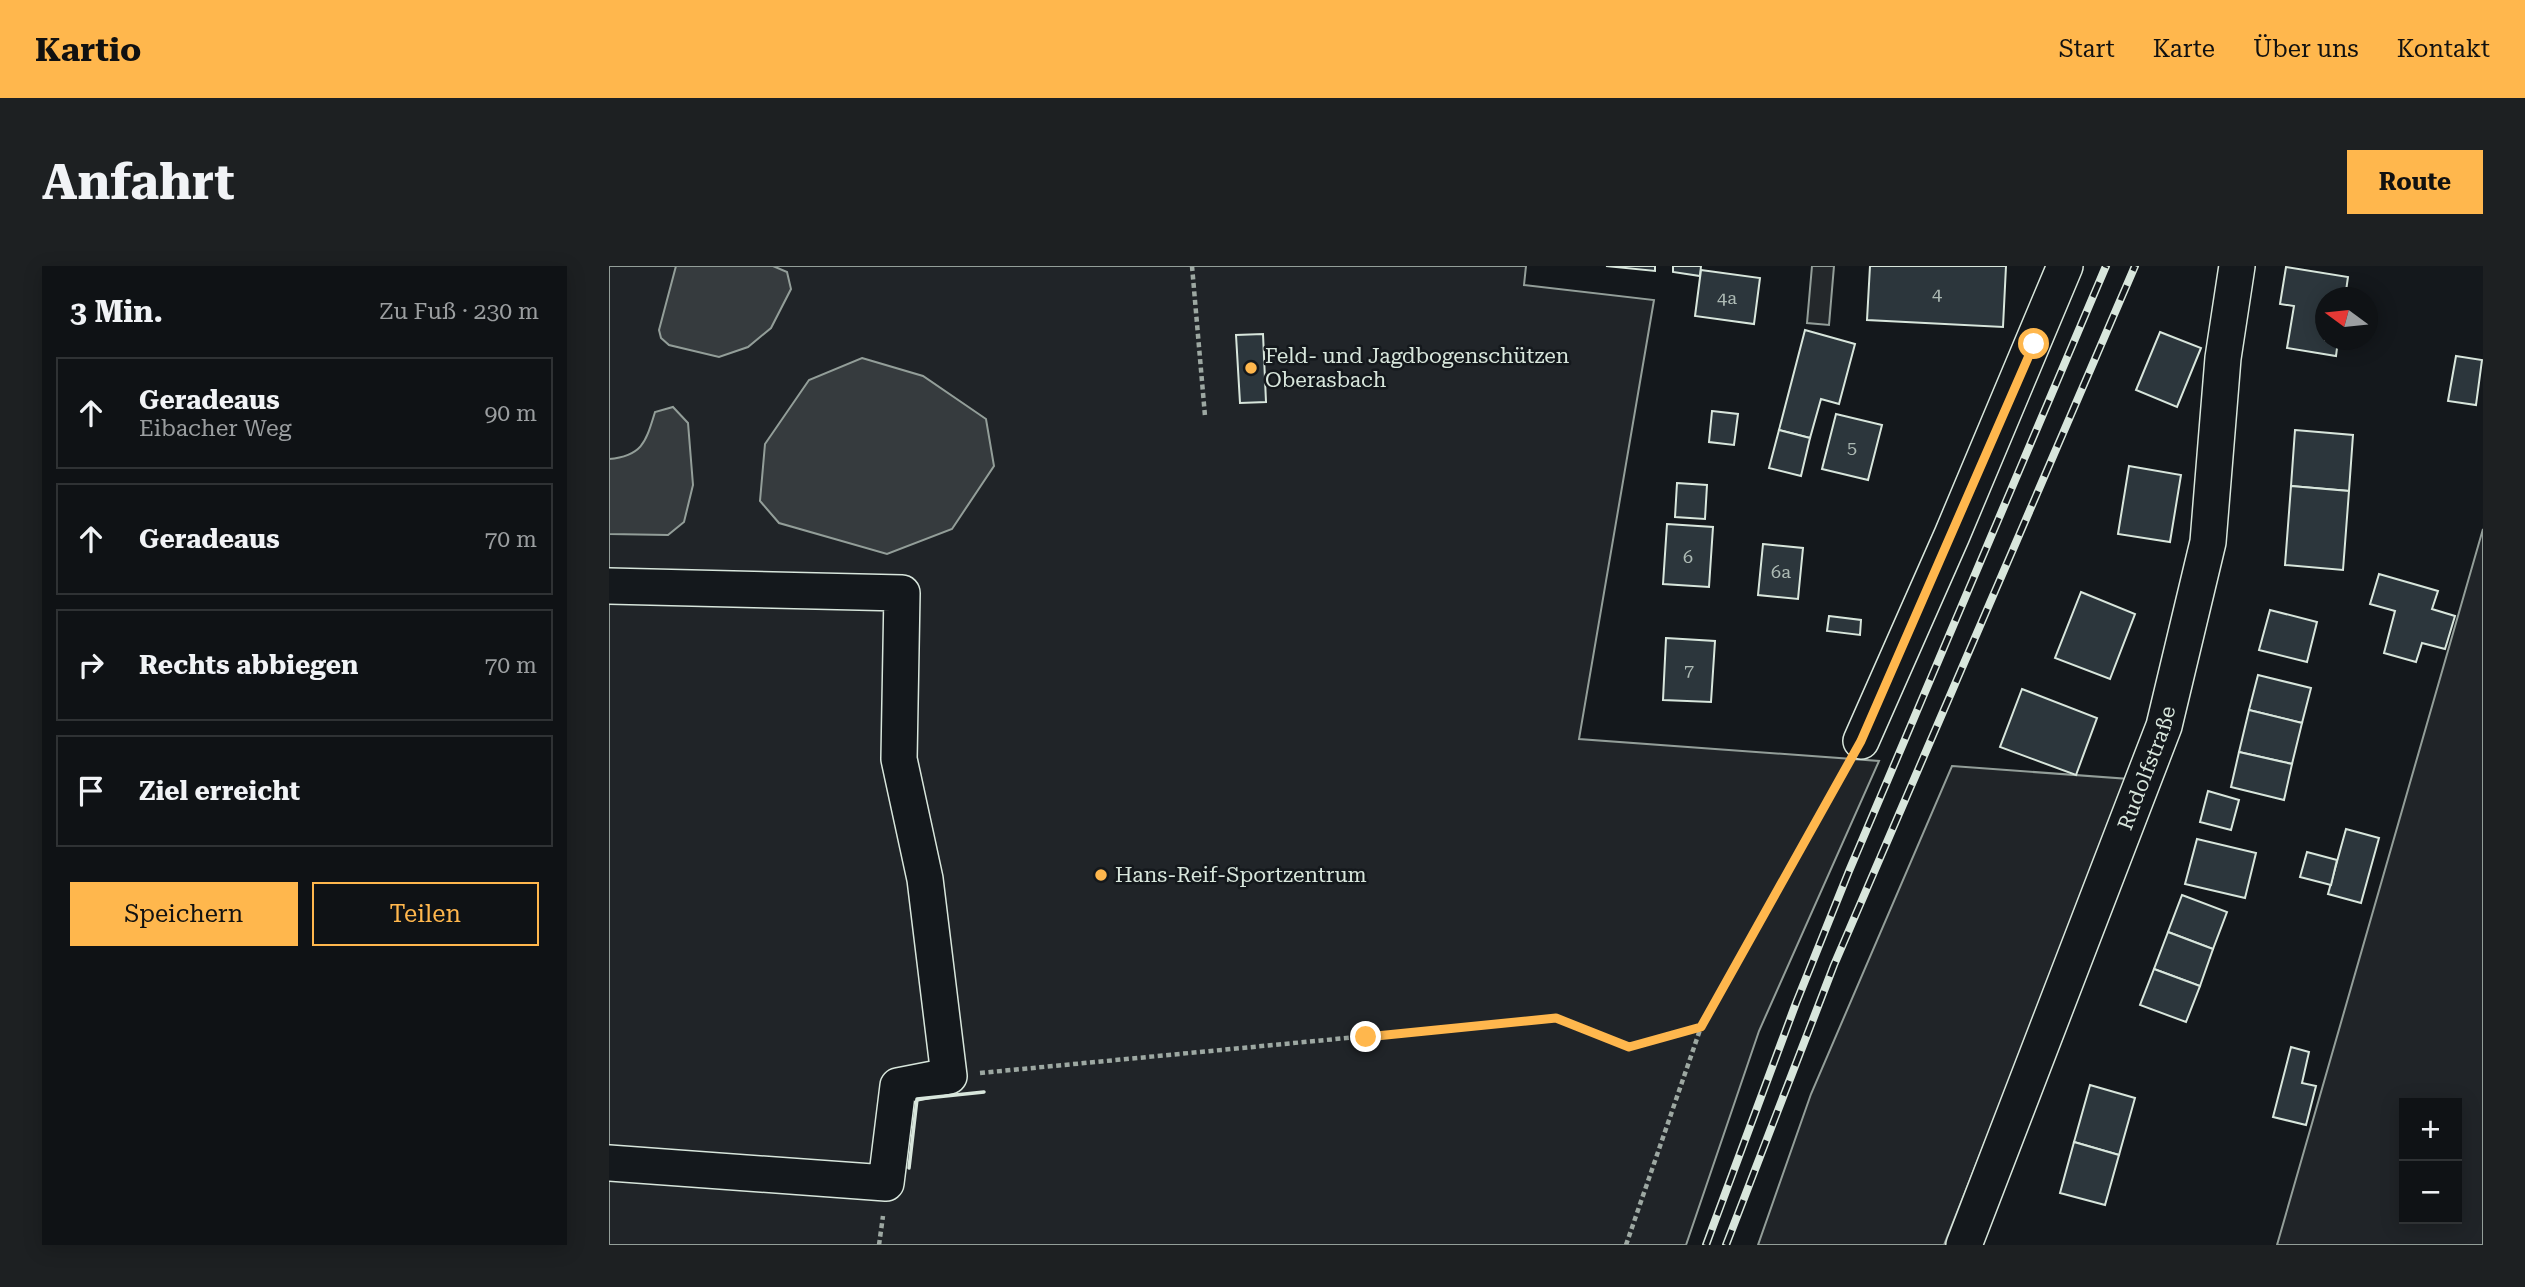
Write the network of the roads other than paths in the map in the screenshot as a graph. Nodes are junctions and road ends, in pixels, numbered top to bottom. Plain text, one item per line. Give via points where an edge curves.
1 (2065, 266) edge
2 (2237, 266) edge
3 (609, 586) edge
4 (1861, 741) road end
5 (609, 1163) edge
6 (1964, 1245) edge

1 - 4 street
2 - 6 street, Rudolfstraße via 2223,358 2208,542 2164,726
3 - 5 street via 902,593 899,759 925,879 949,1076 898,1086 886,1183

